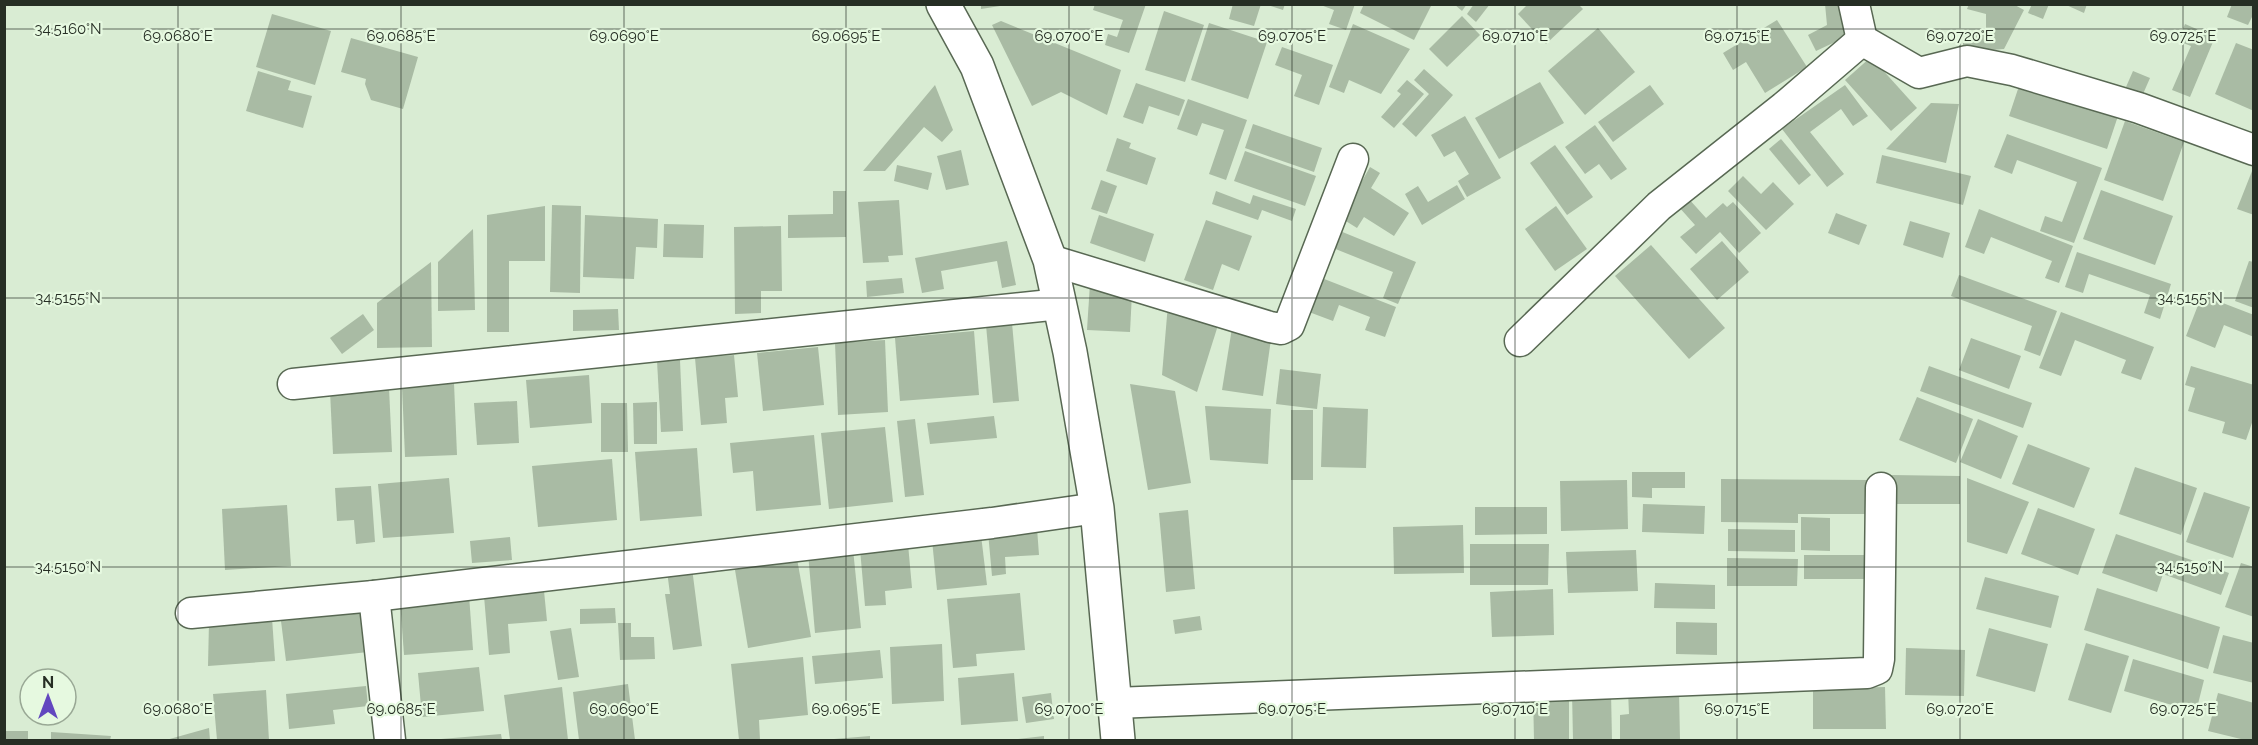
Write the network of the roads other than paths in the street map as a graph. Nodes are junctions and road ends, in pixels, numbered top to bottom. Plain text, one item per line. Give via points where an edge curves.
1 (943, 4) edge
2 (1854, 4) edge
3 (1862, 40) junction
4 (2253, 150) edge
5 (1353, 159) dead end
6 (1050, 260) junction
7 (1060, 304) junction
8 (1521, 341) dead end
9 (293, 384) dead end
10 (1881, 488) dead end
11 (1097, 508) junction
12 (375, 597) junction
13 (191, 613) dead end
14 (1115, 703) junction
15 (390, 741) edge
16 (1118, 741) edge

1 - 6 street via 977,66
2 - 3 street
3 - 4 street via 1919,73 1967,61 2012,70 2139,108
3 - 8 street via 1659,206
5 - 6 street via 1289,325 1281,329
6 - 7 street
7 - 9 street
7 - 11 street
10 - 14 street via 1879,660 1876,669 1867,674
11 - 12 street
11 - 14 street
12 - 13 street
12 - 15 street
14 - 16 street

